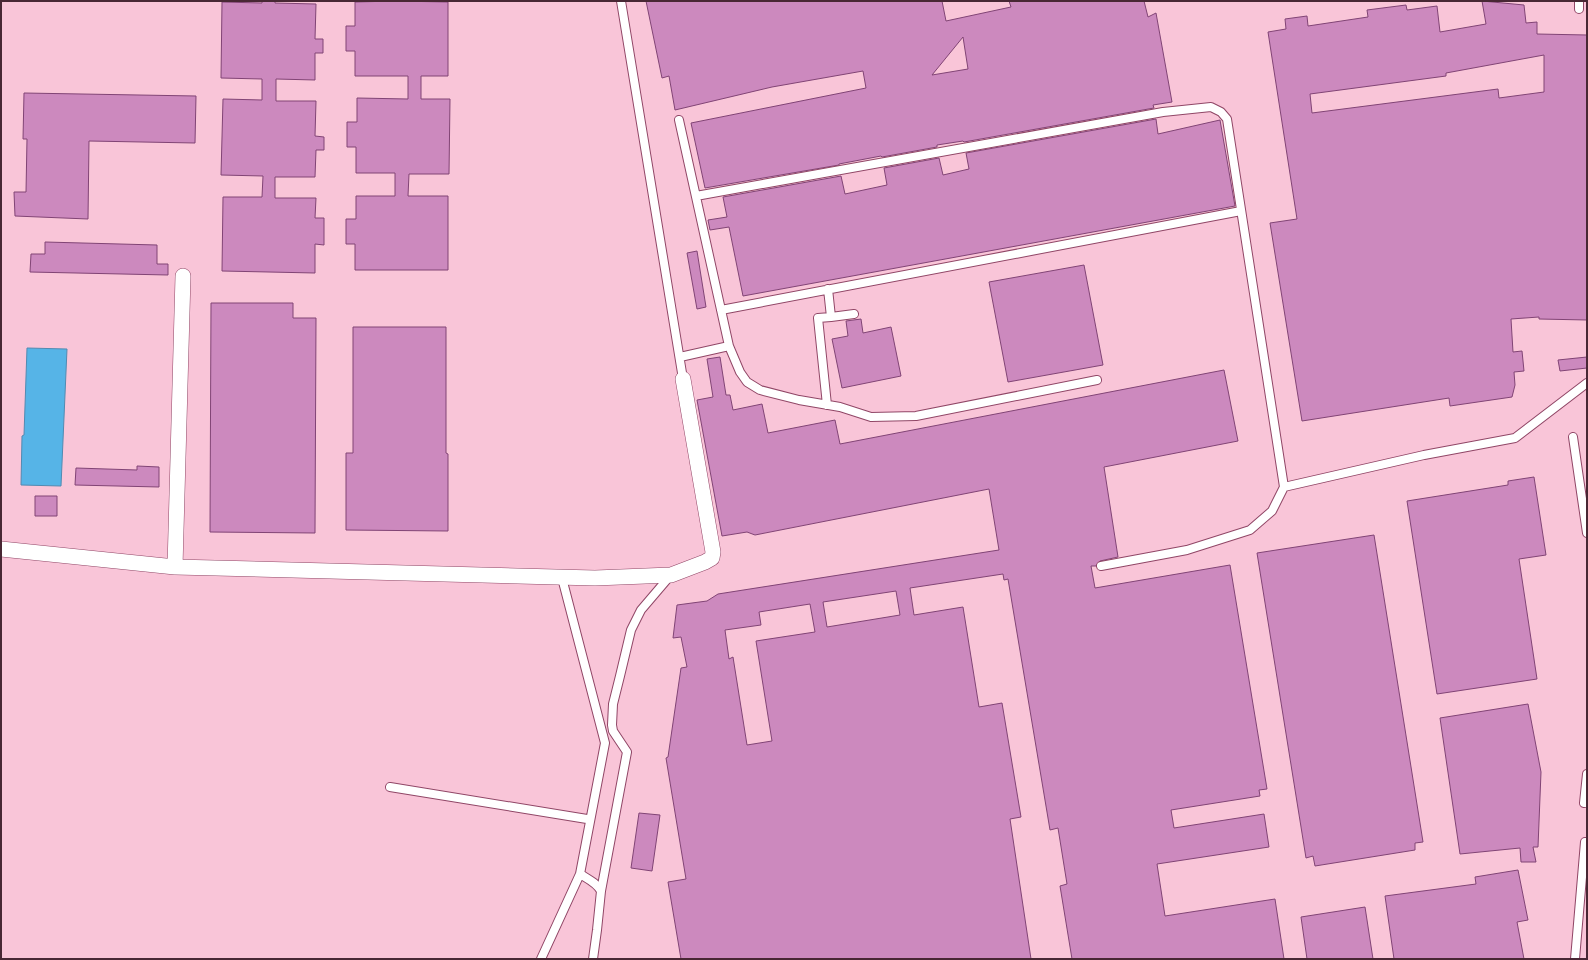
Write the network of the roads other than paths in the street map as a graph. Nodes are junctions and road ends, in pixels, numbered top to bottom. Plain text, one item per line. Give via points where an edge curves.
1 (621, 1) edge
2 (679, 120) dead end
3 (696, 196) junction
4 (1241, 211) junction
5 (183, 276) dead end
6 (828, 289) junction
7 (721, 310) junction
8 (854, 314) dead end
9 (831, 317) junction
10 (729, 346) junction
11 (680, 357) junction
12 (683, 379) joint
13 (1096, 380) dead end
14 (1587, 382) edge
15 (827, 405) junction
16 (1573, 437) dead end
17 (1284, 487) junction
18 (1587, 533) edge
19 (1, 549) edge
20 (1101, 566) dead end
21 (175, 567) junction
22 (670, 575) junction
23 (562, 578) junction
24 (1587, 774) edge
25 (390, 787) dead end
26 (1584, 803) dead end
27 (589, 820) junction
28 (1585, 842) dead end
29 (580, 874) junction
30 (601, 891) junction
31 (540, 959) edge
32 (593, 959) edge
33 (1575, 959) edge

1 - 11 lane
2 - 3 lane
3 - 4 lane via 1163,112 1212,107 1228,120
3 - 7 lane
4 - 6 lane
4 - 17 lane
5 - 21 street
6 - 7 lane
6 - 9 lane
7 - 10 lane
8 - 9 lane
9 - 15 lane via 818,318
10 - 11 lane
10 - 15 lane via 747,382 760,390
11 - 12 lane
12 - 22 street via 713,552 712,558 706,562
13 - 15 lane via 916,416 871,417
14 - 17 lane via 1515,438 1424,455
16 - 18 lane
17 - 20 lane via 1272,511 1250,530 1187,550
19 - 21 street
21 - 23 street
22 - 23 street
22 - 30 lane via 641,610 631,630 613,704 613,731 627,752
23 - 27 lane via 605,743
24 - 26 lane
25 - 27 lane
27 - 29 lane
28 - 33 lane
29 - 30 lane
29 - 31 lane
30 - 32 lane

